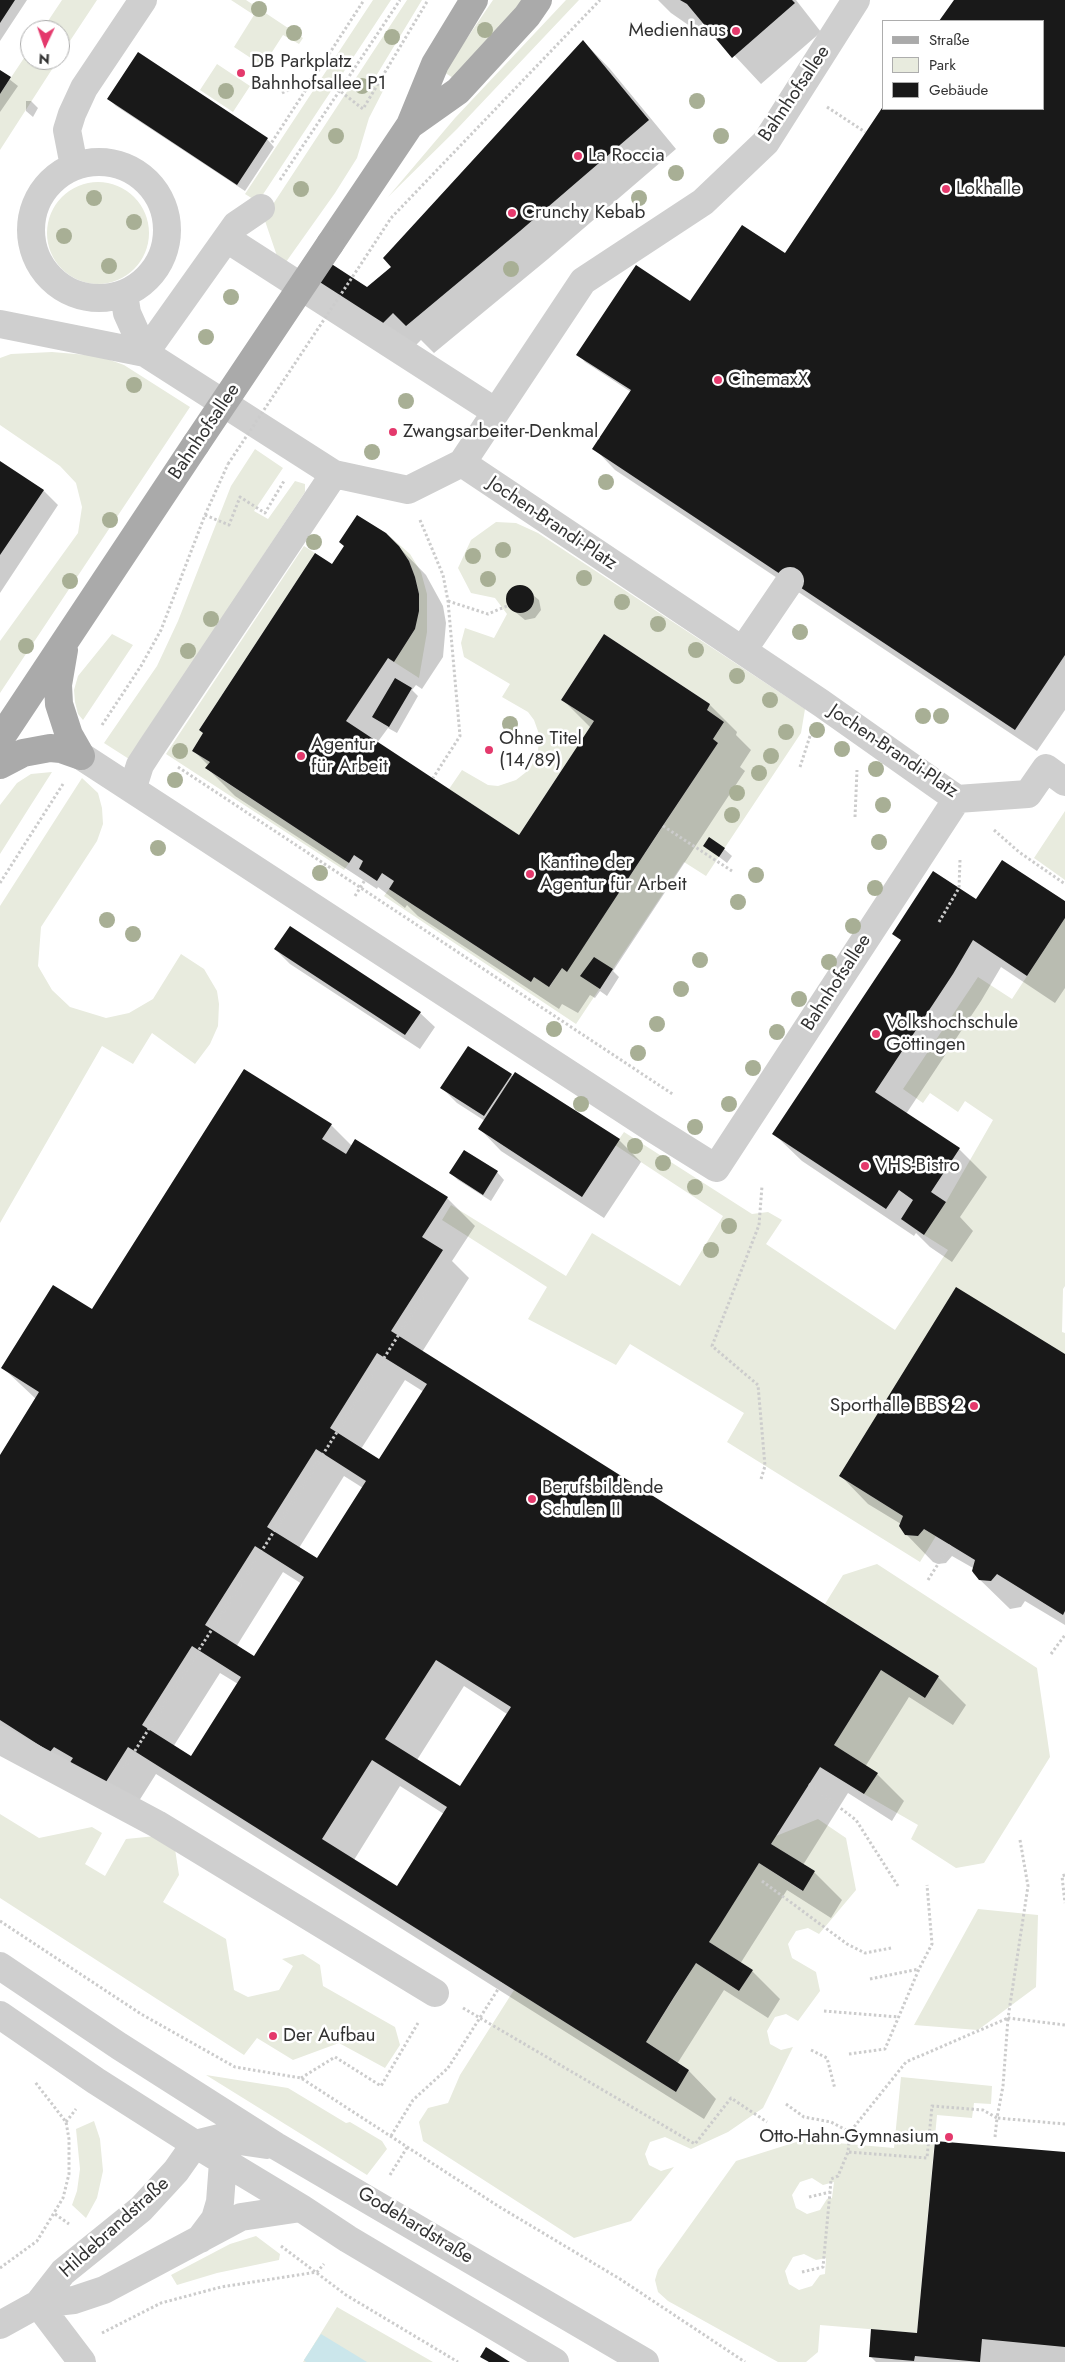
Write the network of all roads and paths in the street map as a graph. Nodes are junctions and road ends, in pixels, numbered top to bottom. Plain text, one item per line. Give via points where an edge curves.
1 (143, 0) edge
2 (364, 0) edge
3 (400, 0) edge
4 (428, 0) edge
5 (474, 0) edge
6 (538, 0) edge
7 (600, 0) edge
8 (856, 0) edge
9 (312, 79) junction
10 (800, 89) junction
11 (340, 92) junction
12 (282, 93) dead end
13 (410, 125) junction
14 (865, 132) dead end
15 (74, 166) junction
16 (245, 183) dead end
17 (261, 208) joint
18 (227, 240) junction
19 (124, 294) junction
20 (0, 324) edge
21 (145, 353) junction
22 (496, 412) junction
23 (462, 463) junction
24 (334, 474) junction
25 (285, 480) dead end
26 (408, 490) junction
27 (204, 515) junction
28 (790, 580) dead end
29 (448, 601) junction
30 (507, 606) dead end
31 (67, 640) junction
32 (743, 650) junction
33 (860, 730) junction
34 (0, 739) edge
35 (151, 748) junction
36 (81, 756) junction
37 (0, 765) edge
38 (1055, 775) edge
39 (433, 778) dead end
40 (133, 788) junction
41 (958, 799) junction
42 (855, 817) dead end
43 (663, 826) dead end
44 (732, 871) dead end
45 (0, 883) edge
46 (1065, 884) edge
47 (960, 888) dead end
48 (939, 922) dead end
49 (674, 1095) dead end
50 (762, 1186) dead end
51 (429, 1287) dead end
52 (761, 1479) dead end
53 (950, 1545) dead end
54 (928, 1580) dead end
55 (1065, 1635) edge
56 (1051, 1654) dead end
57 (0, 1740) edge
58 (810, 1784) dead end
59 (106, 1797) junction
60 (1020, 1840) dead end
61 (1065, 1875) edge
62 (762, 1881) dead end
63 (927, 1885) dead end
64 (898, 1886) dead end
65 (1065, 1904) edge
66 (0, 1921) edge
67 (891, 1948) dead end
68 (0, 1966) edge
69 (919, 1969) junction
70 (870, 1979) dead end
71 (502, 1983) dead end
72 (435, 1993) junction
73 (824, 2011) dead end
74 (0, 2015) edge
75 (899, 2017) junction
76 (1008, 2018) junction
77 (1065, 2025) edge
78 (810, 2050) dead end
79 (849, 2054) dead end
80 (301, 2078) junction
81 (32, 2079) dead end
82 (186, 2089) junction
83 (834, 2089) dead end
84 (786, 2104) dead end
85 (997, 2118) junction
86 (767, 2122) dead end
87 (1065, 2124) edge
88 (850, 2132) junction
89 (391, 2136) junction
90 (995, 2137) dead end
91 (276, 2146) junction
92 (212, 2148) junction
93 (848, 2152) junction
94 (830, 2192) junction
95 (809, 2197) dead end
96 (301, 2208) junction
97 (200, 2239) junction
98 (0, 2268) edge
99 (802, 2272) dead end
100 (38, 2304) junction
101 (0, 2325) edge
102 (77, 2355) edge
103 (458, 2362) edge
104 (555, 2362) edge
105 (645, 2362) edge
106 (745, 2362) edge

1 - 15 street via 84,88 72,114 67,130
2 - 9 path
3 - 11 path
4 - 11 path via 363,109
5 - 13 main road, Bahnhofsallee via 435,64
6 - 13 main road, Bahnhofsallee via 458,91
7 - 27 path, bridge via 392,218 228,464
8 - 10 street, Bahnhofsallee
9 - 11 path
9 - 12 path
9 - 16 path
10 - 14 path
10 - 22 street, Bahnhofsallee via 766,142 703,202 582,281
11 - 17 path
13 - 31 main road, Bahnhofsallee, bridge
15 - 19 street via 100,162 126,168 148,183 163,206 167,232 162,258 146,280
15 - 19 street via 51,181 36,202 30,228 35,255 49,278 71,293 97,298
17 - 18 street via 236,225
18 - 21 street
18 - 22 street
19 - 21 street via 127,313
20 - 21 street
21 - 24 street
22 - 23 street
23 - 26 street
23 - 32 street, Jochen-Brandi-Platz
24 - 26 street
24 - 35 street
25 - 27 path via 265,512 240,497 229,525
26 - 29 path via 444,575
27 - 36 path via 161,630
28 - 32 street
29 - 30 path via 488,614
29 - 39 path via 460,736
31 - 34 main road, Bahnhofsallee
31 - 36 main road via 58,685 59,704 69,735
32 - 33 street, Jochen-Brandi-Platz
33 - 41 street, Jochen-Brandi-Platz
33 - 42 path
35 - 40 street via 140,765
35 - 49 path
36 - 37 main road via 50,748 23,753
36 - 40 street
36 - 45 path
38 - 41 street, Jochen-Brandi-Platz via 1028,794
40 - 41 street, Bahnhofsallee via 716,1168
41 - 46 path via 1019,852
43 - 44 path
47 - 48 path
50 - 52 path via 759,1225 712,1346 758,1385 765,1466
51 - 59 path
53 - 54 path
55 - 56 path
57 - 59 street
58 - 64 path via 856,1820
59 - 72 street via 157,1824
60 - 76 path via 1028,1886
61 - 65 path via 1062,1876
62 - 67 path via 847,1944 865,1953
63 - 69 path via 932,1944
66 - 80 path via 141,2014 235,2067
68 - 82 street, Godehardstraße
69 - 70 path
69 - 75 path
71 - 89 path, bridge via 448,2068 412,2100
72 - 80 path via 381,2086 335,2057
72 - 86 path via 695,2144 731,2098
73 - 75 path
74 - 92 street, Godehardstraße via 96,2081
75 - 79 path via 885,2049
76 - 77 path
76 - 85 path
76 - 88 path via 906,2062
78 - 83 path via 827,2058
80 - 89 path
81 - 98 path via 66,2122 69,2174 63,2198 37,2241
82 - 91 street, Godehardstraße
82 - 92 street, Godehardstraße
84 - 88 path via 804,2117 831,2122
85 - 87 path
85 - 90 path
85 - 93 path via 983,2110 932,2106 927,2158
88 - 93 path
89 - 106 path via 498,2206 620,2279
91 - 92 street
91 - 105 street, Godehardstraße
92 - 96 street, Godehardstraße
92 - 97 street via 220,2202 215,2219
92 - 100 street, Hildebrandstraße via 176,2171 141,2208 64,2272
93 - 94 path via 838,2176 831,2179
94 - 95 path
94 - 99 path via 823,2267
96 - 97 street, Hildebrandstraße via 241,2217
96 - 104 street, Godehardstraße
97 - 100 street, Hildebrandstraße via 104,2290 74,2300
100 - 101 street, Hildebrandstraße
100 - 102 street
102 - 103 path via 161,2303 221,2287 317,2272 346,2295

